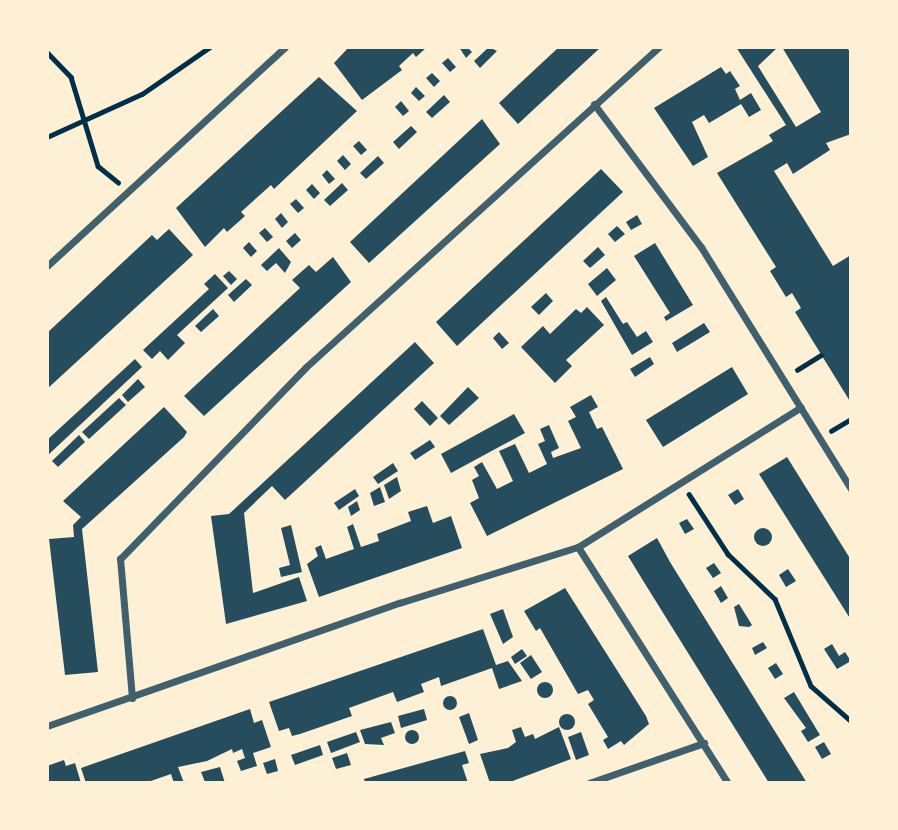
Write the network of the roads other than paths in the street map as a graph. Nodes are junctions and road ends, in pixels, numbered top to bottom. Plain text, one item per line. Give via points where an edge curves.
1 (285, 47) edge
2 (659, 47) edge
3 (594, 104) junction
4 (47, 266) edge
5 (801, 407) junction
6 (851, 489) edge
7 (578, 547) junction
8 (132, 698) junction
9 (47, 726) edge
10 (704, 743) junction
11 (589, 783) edge
12 (728, 783) edge

1 - 4 street
2 - 3 street
3 - 5 street via 701,247
3 - 8 street via 306,367 120,559
5 - 6 street
5 - 7 street
7 - 8 street via 399,603
7 - 10 street
8 - 9 street
10 - 11 street
10 - 12 street

